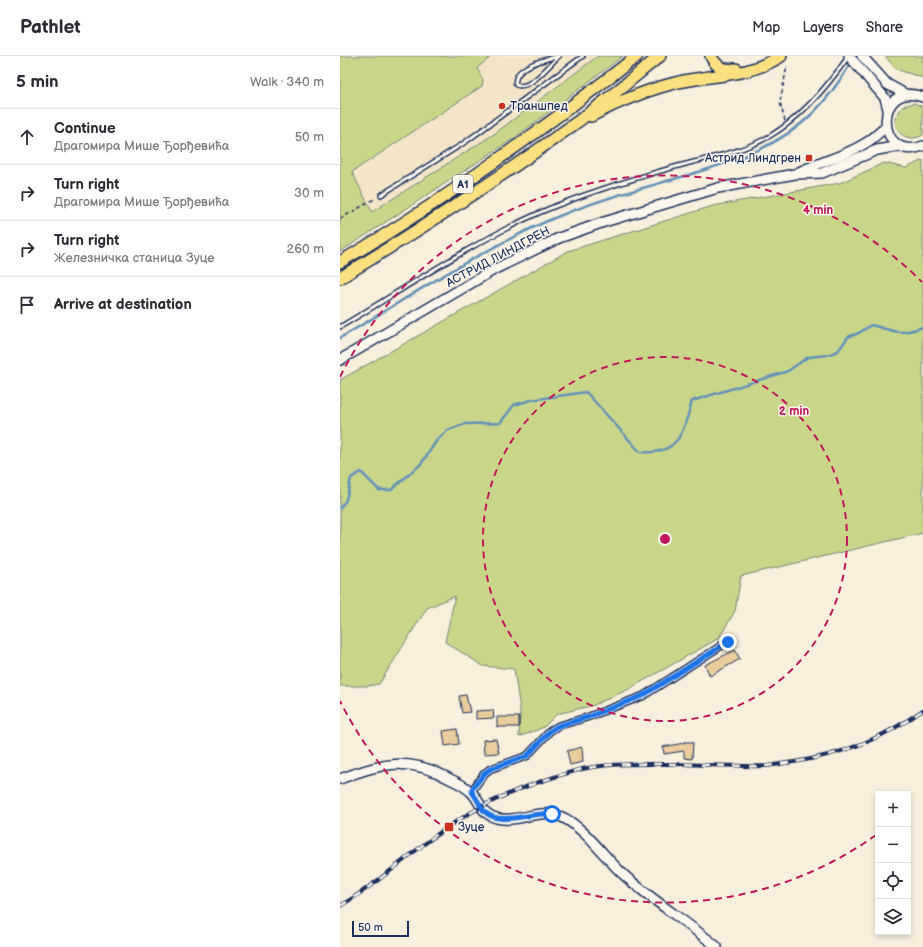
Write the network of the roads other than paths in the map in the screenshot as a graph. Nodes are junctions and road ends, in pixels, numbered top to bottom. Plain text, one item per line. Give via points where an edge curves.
1 (559, 56) edge
2 (583, 56) edge
3 (637, 56) edge
4 (660, 56) edge
5 (710, 56) edge
6 (770, 56) edge
7 (781, 56) edge
8 (849, 56) edge
9 (862, 56) edge
10 (907, 95) junction
11 (923, 97) edge
12 (888, 109) junction
13 (574, 124) junction
14 (886, 127) junction
15 (900, 146) junction
16 (923, 146) edge
17 (795, 174) junction
18 (381, 195) road end
19 (340, 262) edge
20 (340, 278) edge
21 (340, 327) edge
22 (340, 360) edge
23 (728, 642) dead end
24 (340, 779) edge
25 (472, 792) junction
26 (717, 947) edge

1 - 1 lane via 535,79 525,85 516,85 517,75 530,65
2 - 18 lane via 464,143
3 - 19 highway, A1 via 582,100 494,163
4 - 13 highway, A1
5 - 6 highway via 721,68 733,70 750,66
7 - 13 highway via 760,68 743,73 696,79 658,88
8 - 12 street via 885,98
8 - 21 lane via 832,80 800,114 769,137 732,153 681,165 541,212 497,233
9 - 10 street via 890,86
10 - 11 street
10 - 12 street via 894,101
12 - 14 street
13 - 20 highway, A1 via 485,186
14 - 15 street via 892,140
14 - 17 street, АСТРИД ЛИНДГРЕН via 854,150
15 - 16 street, АСТРИД ЛИНДГРЕН
15 - 17 street, АСТРИД ЛИНДГРЕН via 877,150 822,173
17 - 22 street, АСТРИД ЛИНДГРЕН via 718,188 559,238 495,269
23 - 25 street via 642,696 558,726 527,756 490,769
24 - 25 street via 372,767 404,764 430,769
25 - 26 street via 486,813 494,817 508,818 548,813 569,821 627,878

